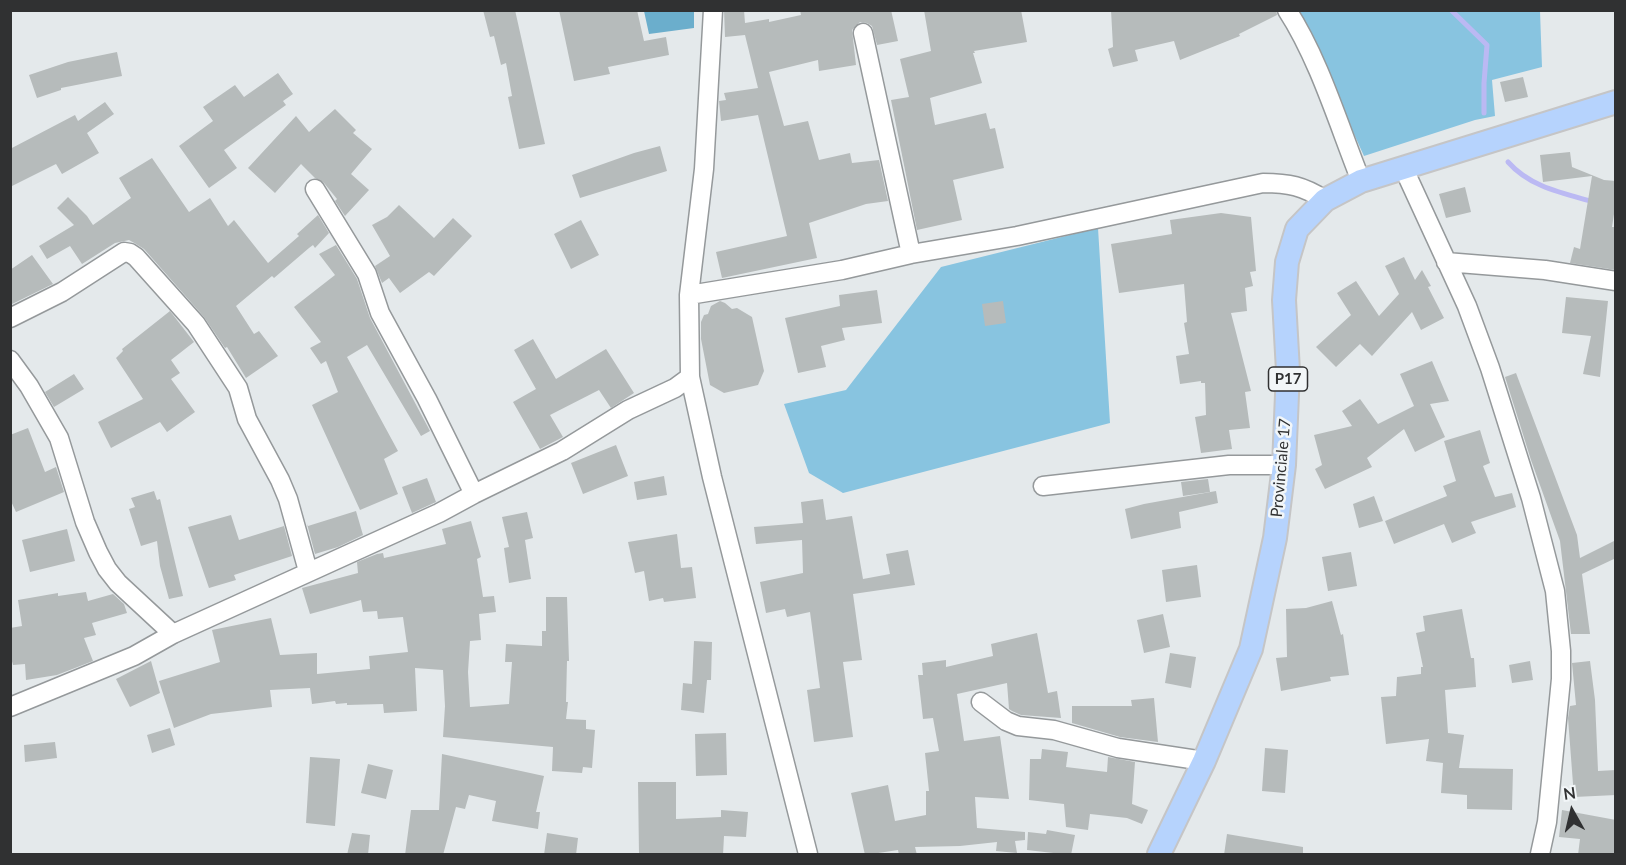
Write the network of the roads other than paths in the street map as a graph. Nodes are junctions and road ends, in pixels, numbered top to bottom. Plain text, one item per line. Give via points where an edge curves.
1 (713, 10) edge
2 (1287, 10) edge
3 (863, 33) dead end
4 (1616, 102) edge
5 (1403, 167) junction
6 (1361, 181) junction
7 (315, 189) dead end
8 (1325, 200) junction
9 (911, 254) junction
10 (1446, 262) junction
11 (1616, 281) edge
12 (689, 295) junction
13 (10, 318) edge
14 (10, 360) edge
15 (690, 377) junction
16 (1284, 465) junction
17 (1043, 486) dead end
18 (474, 494) junction
19 (308, 572) junction
20 (173, 634) junction
21 (981, 702) dead end
22 (10, 707) edge
23 (1204, 761) junction
24 (808, 855) edge
25 (1158, 855) edge
26 (1540, 855) edge

1 - 12 street via 704,169
2 - 6 street via 1322,81
3 - 9 street
4 - 5 main road, Provinciale 17 / P17
5 - 6 main road, Provinciale 17 / P17
5 - 10 street
6 - 8 main road, Provinciale 17 / P17
7 - 18 street via 367,274 380,312
8 - 9 street via 1308,189 1287,183 1263,183 1017,236
8 - 16 main road, Provinciale 17 / P17 via 1297,230 1287,261
9 - 12 street via 842,270
10 - 11 street via 1545,270
10 - 26 street via 1490,369 1531,498 1555,591 1561,679 1547,822
12 - 15 street
13 - 19 street via 62,292 124,252 136,257 196,324 238,388 247,419 288,499
14 - 20 street via 59,438 85,522 107,568
15 - 18 street via 562,451
15 - 24 street
16 - 17 street via 1229,465
16 - 23 main road, Provinciale 17 / P17 via 1275,538 1251,650
18 - 19 street
19 - 20 street
20 - 22 street via 134,656
21 - 23 street via 1018,726 1054,730 1118,748
23 - 25 main road, Provinciale 17 / P17

